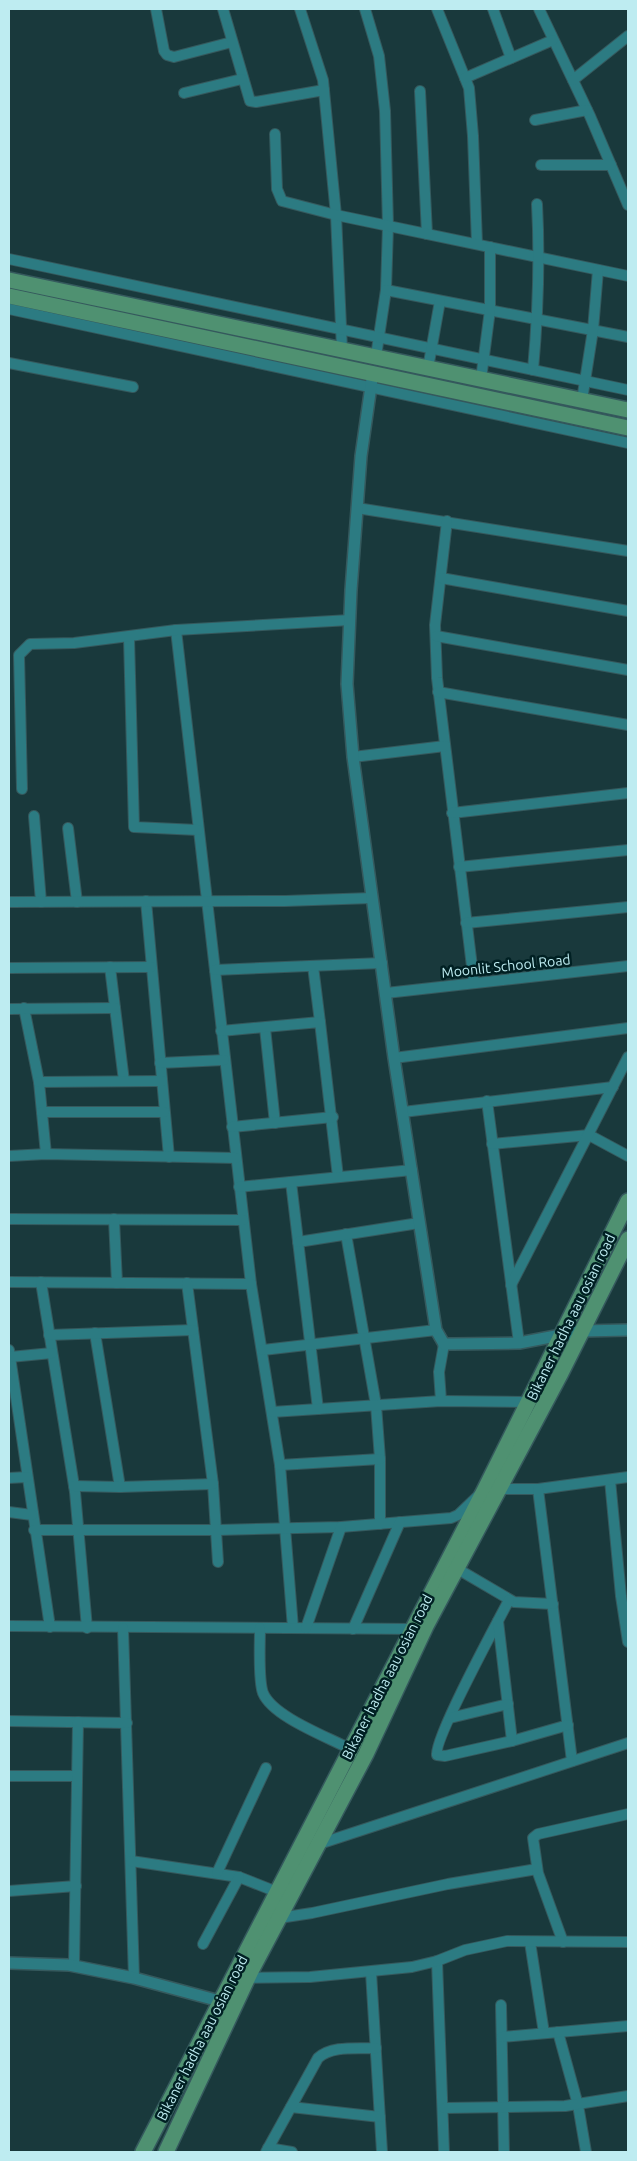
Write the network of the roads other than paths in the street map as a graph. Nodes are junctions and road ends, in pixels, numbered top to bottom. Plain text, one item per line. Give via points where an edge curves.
1 (156, 9) edge
2 (223, 9) edge
3 (300, 9) edge
4 (365, 9) edge
5 (437, 9) edge
6 (493, 9) edge
7 (541, 9) edge
8 (628, 36) edge
9 (553, 40) junction
10 (232, 42) junction
11 (511, 58) junction
12 (465, 78) junction
13 (242, 79) junction
14 (573, 80) junction
15 (324, 90) junction
16 (420, 91) dead end
17 (184, 93) dead end
18 (587, 110) junction
19 (535, 120) dead end
20 (275, 134) dead end
21 (541, 165) dead end
22 (611, 165) junction
23 (537, 204) dead end
24 (628, 205) edge
25 (336, 215) junction
26 (388, 226) junction
27 (427, 234) junction
28 (477, 244) junction
29 (490, 247) junction
30 (540, 258) junction
31 (9, 259) edge
32 (598, 270) junction
33 (628, 276) edge
34 (9, 280) edge
35 (386, 290) junction
36 (9, 296) edge
37 (440, 301) junction
38 (9, 309) edge
39 (490, 310) junction
40 (538, 320) junction
41 (342, 330) junction
42 (593, 330) junction
43 (148, 332) junction
44 (378, 337) junction
45 (628, 337) edge
46 (342, 349) junction
47 (432, 349) junction
48 (376, 356) junction
49 (484, 359) junction
50 (9, 363) edge
51 (428, 368) junction
52 (533, 370) junction
53 (373, 372) junction
54 (481, 379) junction
55 (585, 381) junction
56 (133, 387) dead end
57 (371, 387) junction
58 (628, 390) edge
59 (582, 400) junction
60 (628, 410) edge
61 (628, 428) edge
62 (628, 443) edge
63 (357, 508) junction
64 (448, 522) junction
65 (628, 551) edge
66 (441, 578) junction
67 (628, 611) edge
68 (350, 620) junction
69 (176, 630) junction
70 (436, 636) junction
71 (129, 638) junction
72 (628, 670) edge
73 (438, 692) junction
74 (628, 724) edge
75 (445, 746) junction
76 (354, 757) junction
77 (22, 790) dead end
78 (628, 793) edge
79 (452, 813) junction
80 (34, 816) dead end
81 (68, 828) dead end
82 (198, 830) junction
83 (628, 850) edge
84 (459, 868) junction
85 (372, 898) junction
86 (146, 901) junction
87 (207, 901) junction
88 (9, 902) edge
89 (41, 902) junction
90 (77, 902) junction
91 (628, 907) edge
92 (466, 923) junction
93 (382, 963) junction
94 (313, 966) junction
95 (628, 966) edge
96 (110, 967) junction
97 (151, 967) junction
98 (9, 968) edge
99 (215, 970) junction
100 (474, 983) junction
101 (386, 993) junction
102 (24, 1008) junction
103 (115, 1008) junction
104 (9, 1009) edge
105 (320, 1022) junction
106 (264, 1028) junction
107 (628, 1028) edge
108 (221, 1031) junction
109 (628, 1057) edge
110 (394, 1058) junction
111 (224, 1060) junction
112 (160, 1063) junction
113 (162, 1080) junction
114 (124, 1081) junction
115 (39, 1082) junction
116 (613, 1087) junction
117 (486, 1101) junction
118 (42, 1112) junction
119 (164, 1112) junction
120 (403, 1112) junction
121 (332, 1117) junction
122 (275, 1123) junction
123 (232, 1127) junction
124 (589, 1135) junction
125 (492, 1144) junction
126 (46, 1154) junction
127 (9, 1156) edge
128 (628, 1156) edge
129 (169, 1158) junction
130 (236, 1158) junction
131 (412, 1170) junction
132 (338, 1177) junction
133 (291, 1182) junction
134 (239, 1186) junction
135 (628, 1201) edge
136 (9, 1219) edge
137 (114, 1219) junction
138 (243, 1220) junction
139 (419, 1223) junction
140 (346, 1234) junction
141 (628, 1239) edge
142 (298, 1242) junction
143 (9, 1282) edge
144 (41, 1282) junction
145 (117, 1283) junction
146 (187, 1283) junction
147 (251, 1284) junction
148 (511, 1285) junction
149 (193, 1330) junction
150 (436, 1330) junction
151 (628, 1330) edge
152 (582, 1331) junction
153 (95, 1333) junction
154 (49, 1335) junction
155 (561, 1336) junction
156 (366, 1338) junction
157 (519, 1343) junction
158 (444, 1344) junction
159 (309, 1345) junction
160 (263, 1350) junction
161 (9, 1353) edge
162 (52, 1353) junction
163 (441, 1401) junction
164 (529, 1402) junction
165 (376, 1405) junction
166 (318, 1409) junction
167 (272, 1412) junction
168 (380, 1459) junction
169 (280, 1465) junction
170 (27, 1477) junction
171 (628, 1477) edge
172 (9, 1478) edge
173 (610, 1480) junction
174 (213, 1484) junction
175 (74, 1486) junction
176 (120, 1487) junction
177 (538, 1489) junction
178 (491, 1490) junction
179 (9, 1512) edge
180 (32, 1515) junction
181 (400, 1522) junction
182 (380, 1524) junction
183 (341, 1527) junction
184 (286, 1528) junction
185 (78, 1529) junction
186 (34, 1530) junction
187 (218, 1530) junction
188 (218, 1562) dead end
189 (456, 1568) junction
190 (509, 1600) junction
191 (553, 1604) junction
192 (498, 1621) junction
193 (9, 1626) edge
194 (50, 1627) junction
195 (87, 1628) junction
196 (123, 1628) junction
197 (260, 1628) junction
198 (293, 1628) junction
199 (306, 1628) junction
200 (353, 1629) junction
201 (418, 1629) junction
202 (628, 1642) edge
203 (508, 1704) junction
204 (450, 1718) junction
205 (9, 1721) edge
206 (78, 1722) junction
207 (127, 1723) junction
208 (568, 1725) junction
209 (512, 1741) junction
210 (628, 1743) edge
211 (350, 1749) junction
212 (572, 1761) junction
213 (266, 1768) dead end
214 (9, 1776) edge
215 (77, 1776) junction
216 (628, 1814) edge
217 (310, 1843) junction
218 (131, 1861) junction
219 (537, 1869) junction
220 (218, 1873) junction
221 (239, 1877) junction
222 (76, 1886) junction
223 (9, 1891) edge
224 (276, 1892) junction
225 (279, 1918) junction
226 (530, 1942) junction
227 (563, 1942) junction
228 (628, 1942) edge
229 (203, 1944) dead end
230 (437, 1961) junction
231 (9, 1963) edge
232 (74, 1966) junction
233 (371, 1972) junction
234 (240, 1977) junction
235 (134, 1978) junction
236 (227, 2003) junction
237 (501, 2005) dead end
238 (628, 2026) edge
239 (558, 2032) junction
240 (544, 2033) junction
241 (502, 2037) junction
242 (376, 2048) junction
243 (180, 2081) junction
244 (196, 2087) junction
245 (628, 2096) edge
246 (578, 2105) junction
247 (291, 2107) junction
248 (503, 2107) junction
249 (444, 2108) junction
250 (380, 2117) junction
251 (267, 2150) edge
252 (143, 2152) edge
253 (166, 2152) edge
254 (292, 2152) edge
255 (382, 2152) edge
256 (444, 2152) edge
257 (504, 2152) edge
258 (586, 2152) edge

1 - 10 street via 164,51 168,55 174,57
2 - 10 street
3 - 15 street
4 - 26 street via 378,56 384,111
5 - 12 street
6 - 11 street
7 - 9 street
8 - 14 street
9 - 11 street
9 - 14 street
10 - 13 street
11 - 12 street
12 - 28 street via 469,88 473,136
13 - 15 street via 247,97 256,102
13 - 17 street
14 - 18 street
15 - 25 street
16 - 27 street
18 - 19 street
18 - 22 street
20 - 25 street via 277,189 282,201
21 - 22 street
22 - 24 street
23 - 30 street
25 - 26 street
25 - 41 street
26 - 27 street
26 - 35 street
27 - 28 street
28 - 29 street
29 - 30 street
29 - 39 street
30 - 32 street
30 - 40 street
31 - 41 street
32 - 33 street
32 - 42 street
34 - 46 main road
35 - 37 street
35 - 44 street
36 - 43 main road
37 - 39 street
37 - 47 street
38 - 43 street
39 - 40 street
39 - 49 street
40 - 42 street
40 - 52 street
41 - 44 street
41 - 46 street
42 - 45 street
42 - 55 street
43 - 53 main road
43 - 57 street
44 - 47 street
44 - 48 street
46 - 48 main road
47 - 49 street
47 - 51 street
48 - 51 main road
49 - 52 street
49 - 54 street
50 - 56 street
51 - 54 main road
52 - 55 street
53 - 57 street
53 - 61 main road
54 - 59 main road
55 - 58 street
55 - 59 street
57 - 62 street
57 - 63 street
59 - 60 main road
63 - 64 street
63 - 68 street
64 - 65 street
64 - 66 street
66 - 67 street
66 - 70 street
68 - 69 street
68 - 76 street via 347,684
69 - 71 street
69 - 82 street
70 - 72 street
70 - 73 street
71 - 77 street via 30,644 19,655
71 - 82 street via 134,827
73 - 74 street
73 - 75 street
75 - 76 street
75 - 79 street
76 - 85 street
78 - 79 street
79 - 84 street
80 - 89 street
81 - 90 street
82 - 87 street
83 - 84 street
84 - 92 street
85 - 87 street
85 - 93 street
86 - 87 street
86 - 90 street
86 - 97 street
87 - 99 street
88 - 89 street
89 - 90 street
91 - 92 street
92 - 100 street
93 - 94 street
93 - 101 street
94 - 99 street
94 - 105 street
95 - 100 street, Moonlit School Road
96 - 97 street
96 - 98 street
96 - 103 street
97 - 112 street
99 - 108 street
100 - 101 street, Moonlit School Road
101 - 110 street
102 - 103 street
102 - 104 street
102 - 115 street
103 - 114 street
105 - 106 street
105 - 121 street
106 - 108 street
106 - 122 street
107 - 110 street
108 - 111 street
109 - 116 street
110 - 120 street
111 - 112 street
111 - 123 street
112 - 113 street
113 - 114 street
113 - 119 street
114 - 115 street
115 - 118 street
116 - 117 street
116 - 124 street
117 - 120 street
117 - 125 street
118 - 119 street
118 - 126 street
119 - 129 street
120 - 131 street
121 - 122 street
121 - 132 street
122 - 123 street
123 - 130 street
124 - 125 street
124 - 128 street
124 - 148 street
125 - 148 street
126 - 127 street
126 - 129 street
129 - 130 street
130 - 134 street
131 - 132 street
131 - 139 street
132 - 133 street
133 - 134 street
133 - 142 street
134 - 138 street
135 - 155 main road, Bikaner hadha aau osian road
136 - 137 street
137 - 138 street
137 - 145 street
138 - 147 street
139 - 140 street
139 - 150 street
140 - 142 street
140 - 156 street
141 - 152 main road, Bikaner hadha aau osian road
142 - 159 street
143 - 144 street
144 - 145 street
144 - 154 street
145 - 146 street
146 - 147 street
146 - 149 street
147 - 160 street
148 - 157 street
149 - 153 street
149 - 174 street
150 - 156 street
150 - 158 street
151 - 152 street
152 - 155 street
152 - 178 main road, Bikaner hadha aau osian road
153 - 154 street
153 - 176 street
154 - 162 street
155 - 157 street
155 - 164 main road, Bikaner hadha aau osian road
156 - 159 street
156 - 165 street
157 - 158 street
158 - 163 street via 439,1372
159 - 160 street
159 - 166 street
160 - 167 street
161 - 162 street
161 - 170 street
162 - 175 street
163 - 164 street
163 - 165 street
164 - 178 main road, Bikaner hadha aau osian road
165 - 166 street
165 - 168 street
166 - 167 street
167 - 169 street
168 - 169 street
168 - 182 street
169 - 184 street
170 - 172 street
170 - 180 street
171 - 173 street
173 - 177 street
173 - 202 street
174 - 176 street
174 - 187 street
175 - 176 street
175 - 185 street
177 - 178 street
177 - 191 street
178 - 181 street via 450,1518
178 - 189 main road, Bikaner hadha aau osian road
178 - 201 main road, Bikaner hadha aau osian road
179 - 180 street
180 - 186 street
181 - 182 street
181 - 200 street
182 - 183 street
183 - 184 street
183 - 199 street
184 - 187 street
184 - 198 street
185 - 186 street
185 - 187 street
185 - 195 street
186 - 194 street
187 - 188 street
189 - 190 street
189 - 201 main road, Bikaner hadha aau osian road
190 - 191 street
190 - 192 street
191 - 208 street
192 - 203 street
192 - 204 street
193 - 194 street
194 - 195 street
195 - 196 street
196 - 197 street
196 - 207 street
197 - 198 street
197 - 211 street via 262,1691 267,1701 298,1723
198 - 199 street
199 - 200 street
200 - 201 street
201 - 211 main road, Bikaner hadha aau osian road
201 - 217 main road, Bikaner hadha aau osian road via 366,1754
203 - 204 street
203 - 209 street
204 - 209 street via 436,1748 437,1755
205 - 206 street
206 - 207 street
206 - 215 street
207 - 218 street
208 - 209 street
208 - 212 street
210 - 212 street
211 - 217 main road, Bikaner hadha aau osian road
212 - 217 street
213 - 220 street
214 - 215 street
215 - 222 street
216 - 219 street via 538,1834 533,1838
217 - 224 main road, Bikaner hadha aau osian road
217 - 225 main road, Bikaner hadha aau osian road
218 - 220 street
218 - 235 street
219 - 225 street
219 - 227 street
220 - 221 street
221 - 224 street
221 - 229 street
222 - 223 street
222 - 232 street
224 - 234 main road, Bikaner hadha aau osian road
225 - 234 main road, Bikaner hadha aau osian road
226 - 227 street
226 - 230 street via 507,1941 473,1948
226 - 240 street
227 - 228 street
230 - 233 street
230 - 249 street
231 - 232 street
232 - 235 street
233 - 234 street
233 - 242 street
234 - 236 main road, Bikaner hadha aau osian road
235 - 236 street
236 - 243 main road, Bikaner hadha aau osian road
236 - 244 main road, Bikaner hadha aau osian road
237 - 241 street
238 - 239 street
239 - 240 street
239 - 246 street
240 - 241 street
241 - 248 street
242 - 247 street via 324,2053 318,2058
242 - 250 street
243 - 244 main road
243 - 252 main road, Bikaner hadha aau osian road
244 - 253 main road, Bikaner hadha aau osian road
245 - 246 street
246 - 248 street
246 - 258 street
247 - 250 street
247 - 251 street
248 - 249 street
248 - 257 street
249 - 256 street
250 - 255 street
251 - 254 street

